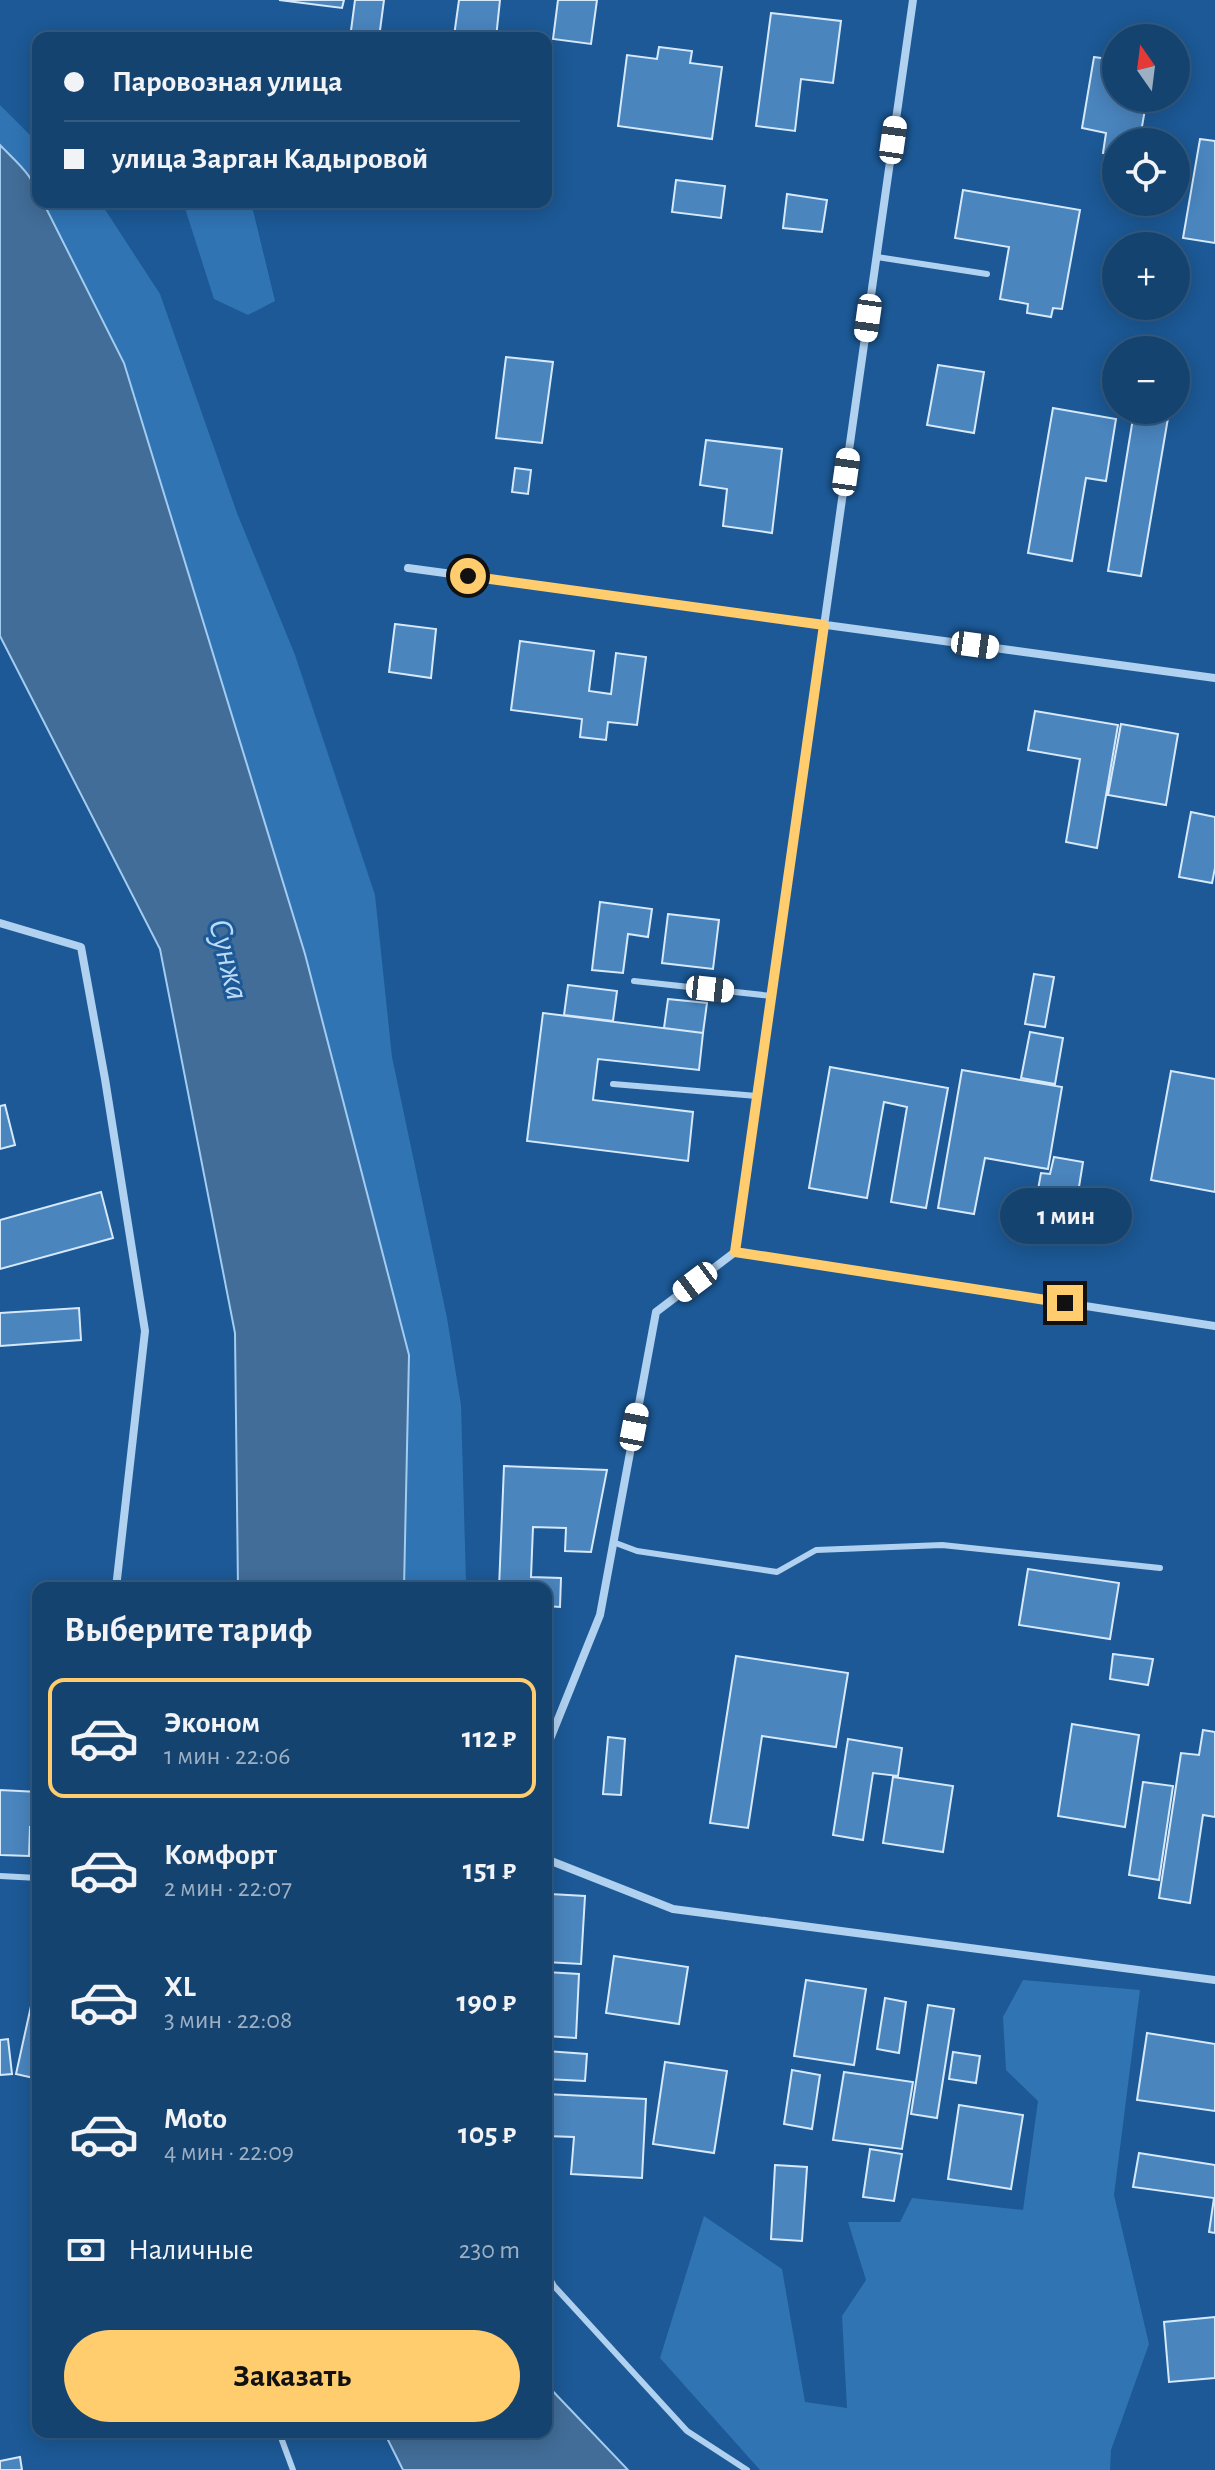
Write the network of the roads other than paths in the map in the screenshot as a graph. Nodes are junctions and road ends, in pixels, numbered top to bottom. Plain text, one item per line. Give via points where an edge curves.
1 (913, 0) edge
2 (877, 257) junction
3 (987, 274) dead end
4 (408, 568) dead end
5 (824, 625) junction
6 (1215, 678) edge
7 (0, 923) edge
8 (634, 981) dead end
9 (772, 996) junction
10 (613, 1084) dead end
11 (757, 1096) junction
12 (735, 1252) junction
13 (1215, 1326) edge
14 (613, 1542) junction
15 (1160, 1568) dead end
16 (117, 1582) edge
17 (552, 1734) edge
18 (552, 1861) edge
19 (0, 1876) edge
20 (32, 1878) edge
21 (1215, 1980) edge
22 (552, 2282) edge
23 (281, 2438) edge
24 (293, 2470) edge
25 (747, 2470) edge

1 - 2 street
2 - 3 lane
2 - 5 street
4 - 5 street
5 - 6 street
5 - 9 street
7 - 16 street via 81,947 105,1079 145,1331
8 - 9 lane
9 - 11 street
10 - 11 lane
11 - 12 street
12 - 13 street
12 - 14 street via 656,1312
14 - 15 lane via 637,1551 777,1572 816,1550 942,1545
14 - 17 street via 600,1615
18 - 21 street via 673,1909
19 - 20 lane
22 - 25 lane via 687,2431
23 - 24 lane

